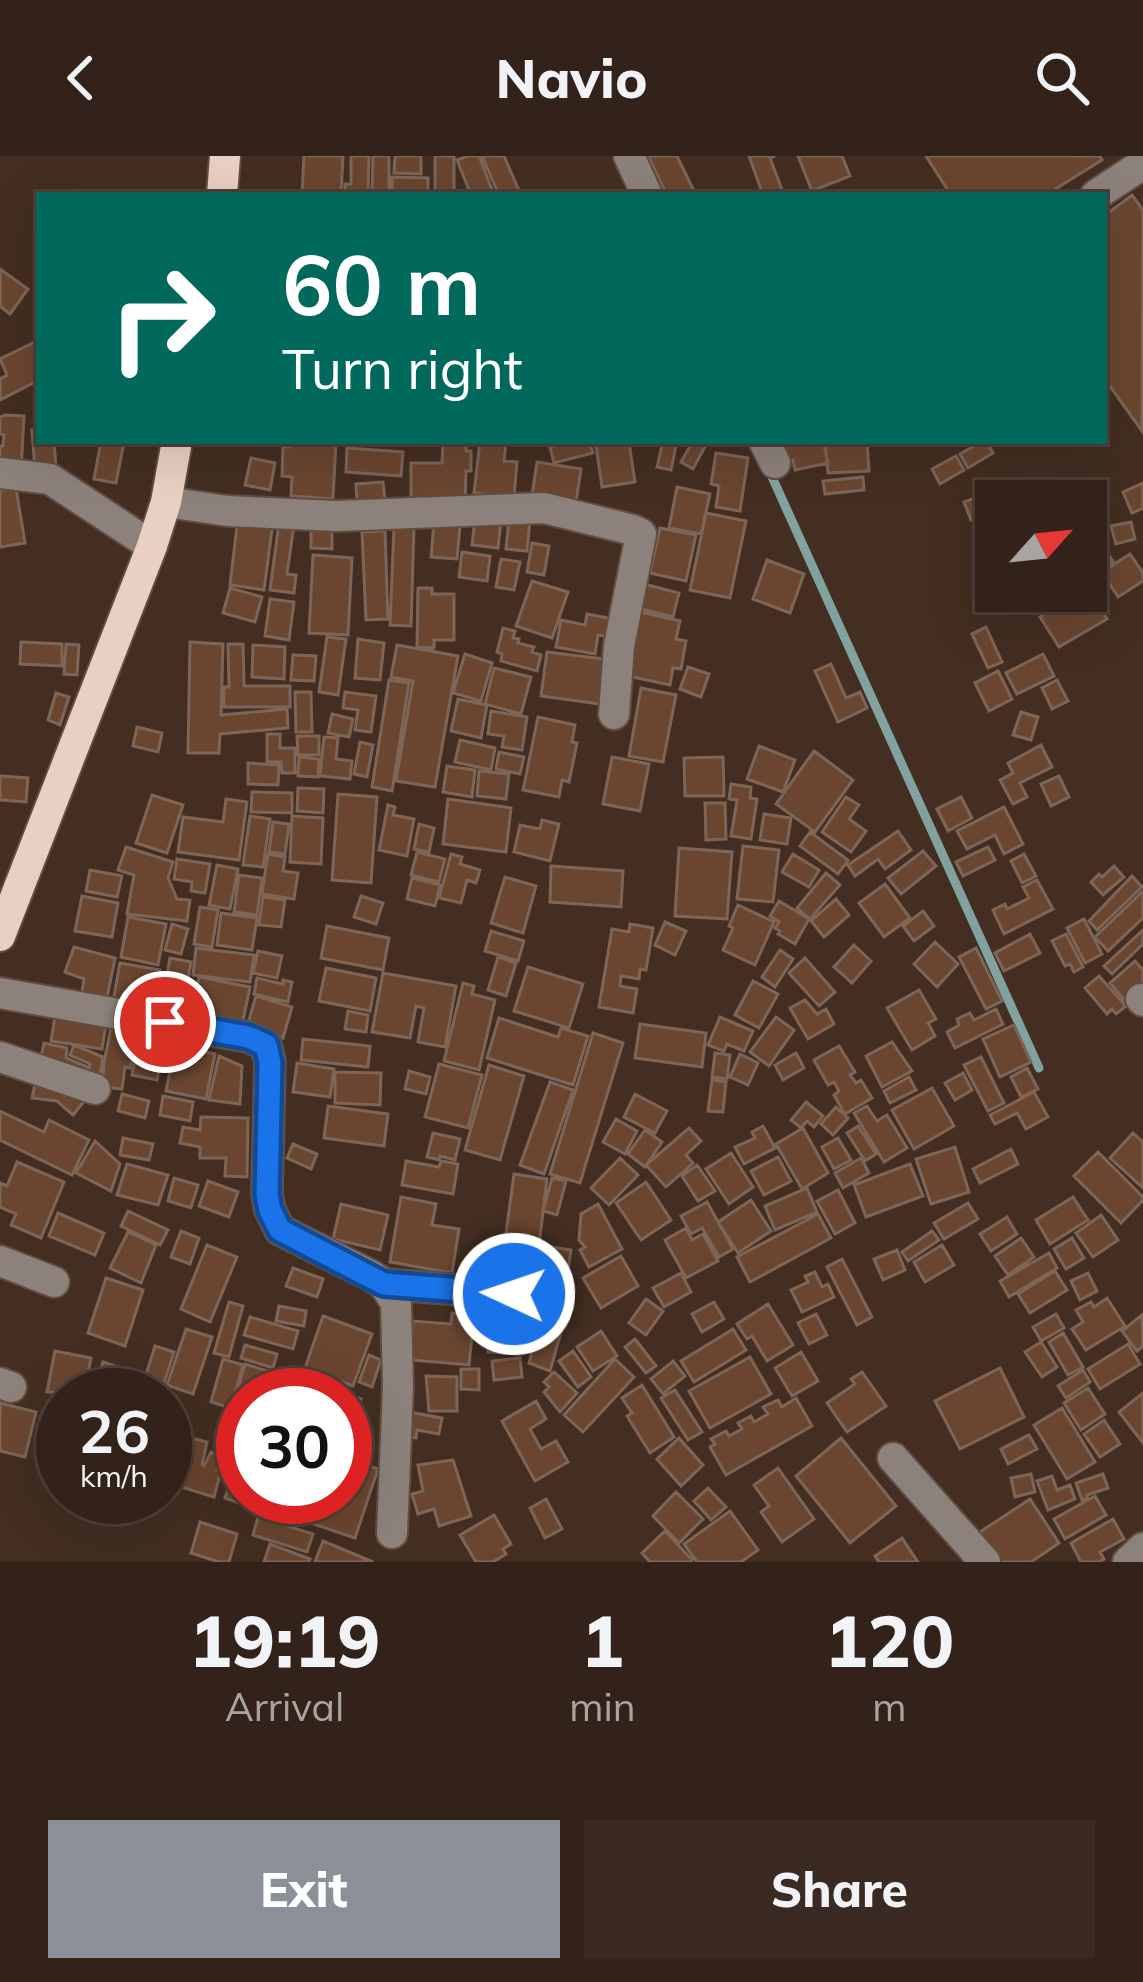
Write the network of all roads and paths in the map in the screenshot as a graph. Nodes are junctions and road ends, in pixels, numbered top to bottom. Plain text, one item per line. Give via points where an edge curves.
1 (225, 156) edge
2 (629, 156) edge
3 (1143, 164) edge
4 (222, 192) edge
5 (646, 192) edge
6 (1101, 192) edge
7 (176, 444) edge
8 (0, 473) edge
9 (166, 502) junction
10 (152, 546) junction
11 (614, 713) dead end
12 (0, 936) edge
13 (0, 993) edge
14 (0, 1057) edge
15 (95, 1089) dead end
16 (0, 1262) edge
17 (54, 1282) dead end
18 (384, 1284) junction
19 (514, 1294) dead end
20 (893, 1458) dead end
21 (392, 1533) dead end
22 (1143, 1548) edge
23 (985, 1562) edge
24 (1128, 1562) edge

1 - 4 main road
2 - 5 street
3 - 6 street
7 - 9 main road
8 - 10 street via 50,479
9 - 10 main road
9 - 11 street via 336,516 544,508 633,530 641,534
10 - 12 main road
13 - 18 street via 266,1045 270,1210 280,1230
14 - 15 street
16 - 17 street
18 - 19 street
18 - 21 street via 396,1303
20 - 23 street
22 - 24 street

